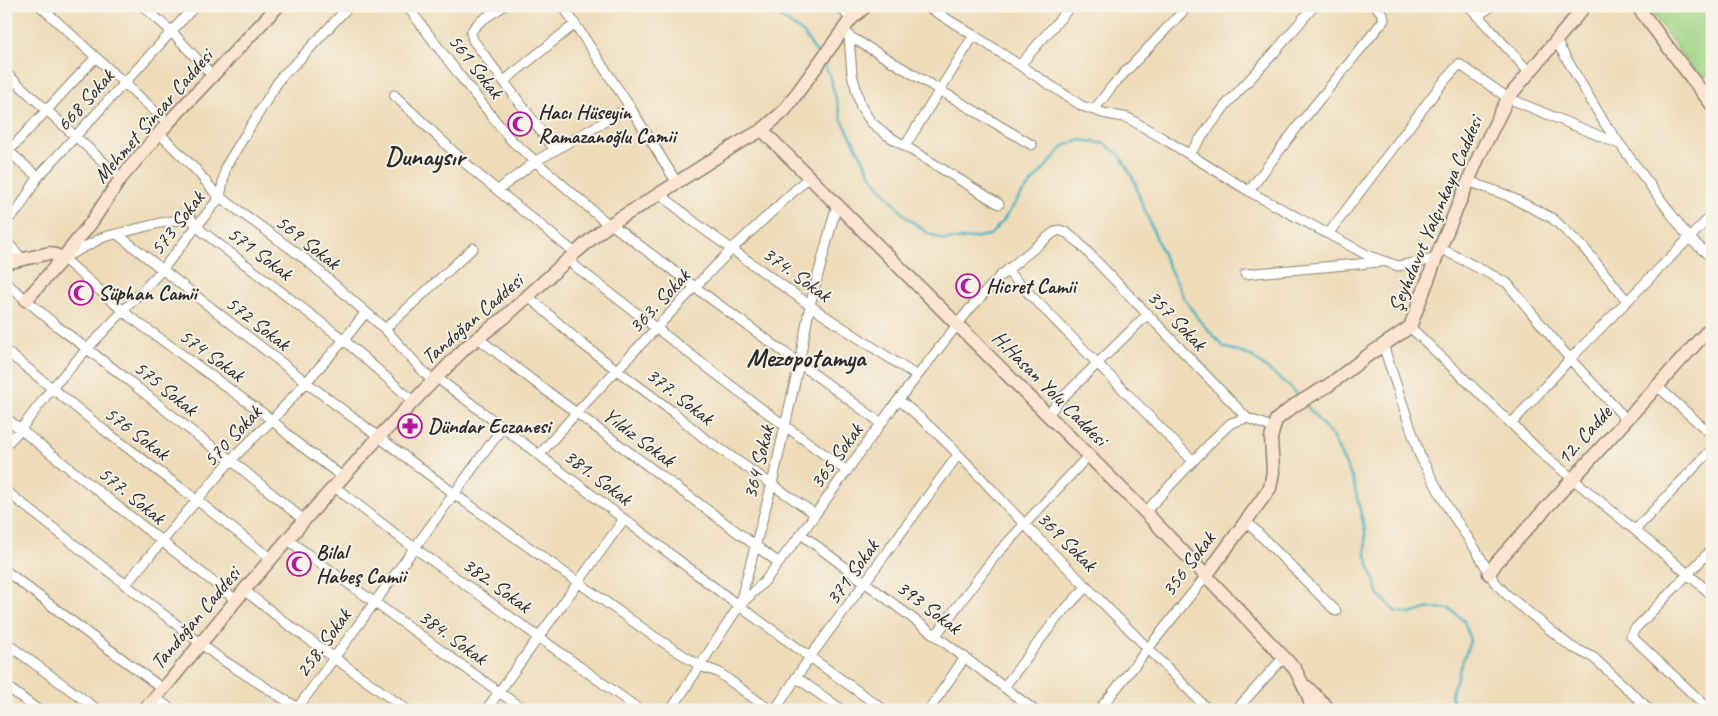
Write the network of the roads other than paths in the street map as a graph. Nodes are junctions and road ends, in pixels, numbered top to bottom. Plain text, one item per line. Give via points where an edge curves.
1 (40, 6) edge
2 (143, 6) edge
3 (194, 6) edge
4 (278, 6) edge
5 (349, 6) edge
6 (407, 6) edge
7 (563, 6) edge
8 (839, 6) edge
9 (866, 6) edge
10 (926, 6) edge
11 (1071, 6) edge
12 (1188, 6) edge
13 (1314, 6) edge
14 (1376, 6) edge
15 (1469, 6) edge
16 (1492, 6) edge
17 (1585, 6) edge
18 (1637, 6) edge
19 (500, 8) edge
20 (1477, 16) junction
21 (575, 24) junction
22 (848, 28) junction
23 (172, 32) junction
24 (974, 35) junction
25 (1556, 41) junction
26 (96, 57) junction
27 (1020, 65) junction
28 (1529, 72) junction
29 (6, 73) edge
30 (213, 76) junction
31 (504, 81) junction
32 (123, 82) junction
33 (939, 90) junction
34 (394, 95) dead end
35 (1508, 98) junction
36 (1712, 105) edge
37 (630, 107) junction
38 (46, 109) junction
39 (1094, 110) junction
40 (168, 123) junction
41 (762, 130) junction
42 (160, 134) junction
43 (76, 136) junction
44 (1619, 144) junction
45 (1032, 145) dead end
46 (905, 146) junction
47 (555, 150) junction
48 (7, 151) edge
49 (1189, 154) junction
50 (536, 161) junction
51 (38, 177) junction
52 (809, 177) junction
53 (121, 178) junction
54 (1468, 181) junction
55 (677, 183) junction
56 (498, 190) junction
57 (1249, 191) junction
58 (660, 194) junction
59 (220, 197) junction
60 (837, 204) junction
61 (999, 204) dead end
62 (1712, 215) edge
63 (6, 221) edge
64 (610, 225) junction
65 (197, 226) junction
66 (1059, 230) joint
67 (117, 234) junction
68 (1328, 234) junction
69 (1689, 238) junction
70 (6, 241) edge
71 (473, 248) dead end
72 (732, 249) junction
73 (1438, 254) junction
74 (571, 257) junction
75 (63, 258) junction
76 (1712, 258) edge
77 (22, 259) junction
78 (1386, 262) junction
79 (6, 263) edge
80 (162, 270) junction
81 (1007, 271) junction
82 (1245, 274) dead end
83 (6, 283) edge
84 (694, 287) junction
85 (528, 297) junction
86 (26, 300) junction
87 (1627, 301) junction
88 (810, 305) junction
89 (124, 311) junction
90 (366, 312) junction
91 (1148, 314) junction
92 (958, 324) junction
93 (1712, 326) edge
94 (1410, 327) junction
95 (385, 329) junction
96 (657, 329) junction
97 (478, 338) junction
98 (344, 340) junction
99 (1383, 345) junction
100 (87, 348) junction
101 (6, 351) edge
102 (1570, 359) junction
103 (1098, 363) junction
104 (799, 364) junction
105 (618, 370) junction
106 (917, 376) junction
107 (434, 379) junction
108 (306, 382) junction
109 (1656, 385) junction
110 (52, 388) junction
111 (899, 400) junction
112 (413, 401) junction
113 (577, 412) junction
114 (1048, 415) junction
115 (6, 418) edge
116 (1247, 418) junction
117 (1626, 418) junction
118 (272, 420) junction
119 (881, 423) junction
120 (1511, 424) junction
121 (502, 426) junction
122 (786, 426) junction
123 (1274, 428) junction
124 (21, 429) junction
125 (1712, 435) edge
126 (378, 438) junction
127 (6, 445) edge
128 (1712, 449) edge
129 (540, 454) junction
130 (958, 455) junction
131 (1089, 456) junction
132 (231, 460) junction
133 (1193, 461) junction
134 (847, 471) junction
135 (344, 477) junction
136 (1572, 478) junction
137 (772, 484) junction
138 (335, 487) junction
139 (6, 491) edge
140 (453, 492) junction
141 (198, 501) junction
142 (1145, 512) junction
143 (816, 514) junction
144 (624, 519) junction
145 (1246, 520) junction
146 (304, 521) junction
147 (1024, 523) junction
148 (1635, 530) junction
149 (801, 534) junction
150 (288, 540) junction
151 (162, 541) junction
152 (755, 544) junction
153 (414, 547) junction
154 (1712, 549) edge
155 (271, 559) junction
156 (779, 562) junction
157 (6, 571) edge
158 (1489, 574) junction
159 (1688, 574) junction
160 (1206, 576) junction
161 (579, 582) junction
162 (866, 582) junction
163 (125, 584) junction
164 (1087, 586) junction
165 (240, 595) junction
166 (1712, 595) edge
167 (375, 602) junction
168 (739, 606) junction
169 (1336, 610) dead end
170 (936, 635) junction
171 (540, 638) junction
172 (6, 643) edge
173 (201, 643) junction
174 (1149, 647) junction
175 (334, 657) junction
176 (810, 657) junction
177 (965, 657) junction
178 (1284, 657) junction
179 (700, 666) junction
180 (796, 677) junction
181 (1301, 681) junction
182 (6, 686) edge
183 (1004, 687) junction
184 (499, 692) junction
185 (159, 693) junction
186 (298, 709) edge
187 (38, 710) edge
188 (98, 710) edge
189 (144, 710) edge
190 (172, 710) edge
191 (407, 710) edge
192 (486, 710) edge
193 (524, 710) edge
194 (640, 710) edge
195 (671, 710) edge
196 (770, 710) edge
197 (775, 710) edge
198 (842, 710) edge
199 (884, 710) edge
200 (929, 710) edge
201 (1034, 710) edge
202 (1099, 710) edge
203 (1208, 710) edge
204 (1236, 710) edge
205 (1312, 710) edge
206 (1330, 710) edge
207 (1650, 710) edge
208 (1710, 710) edge

1 - 26 street
2 - 23 street
3 - 23 street, 668 Sokak
4 - 30 street, Mehmet Sincar Caddesi
5 - 59 street, 573 Sokak via 281,77 226,166
6 - 50 street, 561 Sokak via 512,140
7 - 21 street
8 - 22 street
9 - 22 street, Tandoğan Caddesi
10 - 24 street
11 - 27 street
12 - 39 street
13 - 49 street via 1225,106
14 - 57 street via 1384,20
15 - 20 street
16 - 20 street
17 - 25 street, Şeyhdavut Yalçınkaya Caddesi
18 - 36 street
19 - 31 street via 471,33
20 - 28 street
21 - 31 street
21 - 37 street
22 - 33 street
22 - 41 street, Tandoğan Caddesi via 784,111
22 - 46 street via 852,74 861,106 871,122
23 - 30 street
23 - 32 street, 668 Sokak
24 - 27 street
24 - 33 street
25 - 28 street, Şeyhdavut Yalçınkaya Caddesi
25 - 44 street
26 - 32 street
26 - 38 street
27 - 39 street via 1082,106
28 - 35 street, Şeyhdavut Yalçınkaya Caddesi
29 - 38 street
30 - 40 street, Mehmet Sincar Caddesi
31 - 47 street
32 - 40 street
32 - 43 street, 668 Sokak
33 - 45 street
33 - 46 street
34 - 56 street
35 - 44 street
35 - 54 street, Şeyhdavut Yalçınkaya Caddesi
35 - 68 street via 1460,64
37 - 47 street
37 - 55 street
38 - 43 street
38 - 48 street
39 - 49 street via 1128,118
40 - 42 street, Mehmet Sincar Caddesi
41 - 52 street, H.Hasan Yolu Caddesi
41 - 55 street, Tandoğan Caddesi
42 - 53 street, Mehmet Sincar Caddesi
42 - 59 street, 569 Sokak
43 - 51 street, 668 Sokak
43 - 53 street
44 - 69 street
46 - 61 street
47 - 50 street
48 - 51 street
49 - 57 street
50 - 56 street
50 - 64 street, 561 Sokak
51 - 63 street, 668 Sokak via 18,210
52 - 60 street, H.Hasan Yolu Caddesi
52 - 72 street, 363. Sokak
53 - 75 street, Mehmet Sincar Caddesi
54 - 73 street, Şeyhdavut Yalçınkaya Caddesi
54 - 87 street via 1506,195 1552,218 1584,248
55 - 58 street, Tandoğan Caddesi
56 - 74 street
57 - 68 street
58 - 64 street, Tandoğan Caddesi
58 - 72 street, 374. Sokak
59 - 65 street, 573 Sokak
59 - 90 street, 569 Sokak via 305,259
60 - 88 street, 364 Sokak
60 - 92 street, H.Hasan Yolu Caddesi
62 - 69 street
64 - 74 street, Tandoğan Caddesi
64 - 84 street, 561 Sokak
65 - 67 street, 571 Sokak via 190,218
65 - 80 street, 573 Sokak
65 - 98 street, 571 Sokak
66 - 81 street, 365 Sokak
66 - 91 street, 357 Sokak via 1076,241
67 - 75 street, 571 Sokak via 104,237
67 - 80 street, 572 Sokak
68 - 78 street
69 - 76 street
69 - 87 street
70 - 77 street
71 - 95 street
72 - 84 street, 363. Sokak
72 - 88 street, 374. Sokak
73 - 78 street via 1398,266
73 - 94 street, Şeyhdavut Yalçınkaya Caddesi
73 - 102 street via 1507,283
74 - 85 street, Tandoğan Caddesi
74 - 96 street
75 - 77 street via 50,253
75 - 86 street, Mehmet Sincar Caddesi
75 - 89 street, 574 Sokak
77 - 79 street
78 - 82 street
80 - 89 street, 573 Sokak
80 - 108 street, 572 Sokak
81 - 92 street, 365 Sokak
81 - 103 street
83 - 86 street, 575 Sokak
84 - 96 street, 363. Sokak
84 - 104 street, 561 Sokak
85 - 97 street, Tandoğan Caddesi
85 - 105 street, 377. Sokak
86 - 100 street, 575 Sokak
87 - 102 street
88 - 104 street, 364 Sokak
88 - 106 street, 374. Sokak
89 - 100 street, 573 Sokak
89 - 118 street, 574 Sokak
90 - 95 street, 569 Sokak
90 - 98 street, 570 Sokak
91 - 103 street
91 - 116 street, 357 Sokak
92 - 106 street, 365 Sokak
92 - 114 street, H.Hasan Yolu Caddesi
93 - 109 street, 12. Cadde
94 - 99 street, Şeyhdavut Yalçınkaya Caddesi
94 - 120 street
95 - 107 street, 569 Sokak
96 - 105 street, 363. Sokak
96 - 122 street
97 - 107 street, Tandoğan Caddesi
97 - 113 street, Yıldız Sokak
98 - 108 street, 570 Sokak
98 - 112 street, 571 Sokak
99 - 123 street, Şeyhdavut Yalçınkaya Caddesi via 1329,385 1295,405 1276,420
99 - 158 street via 1420,456
100 - 110 street, 573 Sokak
100 - 132 street, 575 Sokak
101 - 110 street, 576 Sokak
102 - 117 street
102 - 120 street
103 - 114 street
103 - 133 street
104 - 119 street, 561 Sokak
104 - 122 street, 364 Sokak
105 - 113 street, 363. Sokak
105 - 137 street, 377. Sokak via 704,438
106 - 111 street, 365 Sokak
107 - 112 street, Tandoğan Caddesi
107 - 121 street, 381. Sokak
108 - 118 street, 570 Sokak
108 - 126 street, 572 Sokak
109 - 117 street, 12. Cadde
109 - 125 street
110 - 124 street, 573 Sokak
110 - 141 street, 576 Sokak
111 - 119 street, 365 Sokak
111 - 130 street, 369 Sokak
112 - 126 street, Tandoğan Caddesi
113 - 129 street, 363. Sokak
113 - 152 street, Yıldız Sokak
114 - 131 street, H.Hasan Yolu Caddesi
115 - 124 street, 577. Sokak
116 - 123 street, 357 Sokak
116 - 133 street via 1231,424
117 - 136 street, 12. Cadde
118 - 132 street, 570 Sokak
118 - 135 street, 574 Sokak via 297,443
119 - 134 street, 365 Sokak
120 - 136 street
121 - 129 street, 381. Sokak
121 - 140 street, 258. Sokak
122 - 134 street
122 - 137 street, 364 Sokak
123 - 145 street, 356 Sokak via 1270,488
124 - 127 street, 573 Sokak
124 - 151 street, 577. Sokak
126 - 135 street, Tandoğan Caddesi
126 - 140 street, 572 Sokak
128 - 148 street
129 - 144 street, 381. Sokak
130 - 147 street, 369 Sokak
130 - 162 street, 371 Sokak
131 - 142 street, H.Hasan Yolu Caddesi
131 - 147 street
132 - 141 street, 570 Sokak
132 - 146 street, 575 Sokak
133 - 142 street
134 - 143 street, 365 Sokak
135 - 138 street, Tandoğan Caddesi
136 - 148 street
136 - 158 street, 12. Cadde
137 - 143 street, 377. Sokak
137 - 152 street, 364 Sokak
138 - 146 street, Tandoğan Caddesi
138 - 153 street, 382. Sokak
139 - 163 street
140 - 153 street, 258. Sokak
140 - 161 street, 572 Sokak
141 - 151 street, 570 Sokak
141 - 155 street, 576 Sokak
142 - 160 street, H.Hasan Yolu Caddesi
143 - 149 street, 365 Sokak
144 - 161 street
144 - 168 street, 381. Sokak
145 - 160 street, 356 Sokak
145 - 169 street
146 - 150 street, Tandoğan Caddesi
147 - 164 street, 369 Sokak
147 - 170 street
148 - 159 street
149 - 156 street, 365 Sokak
149 - 162 street, 393 Sokak
150 - 155 street, Tandoğan Caddesi
150 - 167 street, 384. Sokak
151 - 163 street, 570 Sokak
151 - 165 street, 577. Sokak
152 - 156 street, Yıldız Sokak
152 - 168 street, 364 Sokak
153 - 167 street, 258. Sokak
153 - 171 street, 382. Sokak
154 - 159 street
155 - 165 street, Tandoğan Caddesi
156 - 168 street, 365 Sokak
157 - 185 street
158 - 207 street via 1506,594 1570,646 1594,658
159 - 166 street
159 - 208 street via 1631,636
160 - 174 street, 356 Sokak
160 - 178 street, H.Hasan Yolu Caddesi
161 - 171 street
161 - 179 street, 572 Sokak
162 - 170 street, 393 Sokak
162 - 176 street, 371 Sokak
163 - 173 street
164 - 174 street, 369 Sokak
164 - 183 street via 1057,618
165 - 173 street, Tandoğan Caddesi
165 - 175 street, 577. Sokak
167 - 175 street, 258. Sokak
167 - 184 street, 384. Sokak
168 - 176 street, 381. Sokak
168 - 179 street, 364 Sokak
170 - 177 street, 393 Sokak
171 - 184 street
171 - 194 street, 382. Sokak
172 - 188 street
173 - 185 street, Tandoğan Caddesi
173 - 186 street
174 - 202 street, 356 Sokak
174 - 203 street, 369 Sokak
175 - 186 street, 258. Sokak
175 - 191 street, 577. Sokak
176 - 180 street, 371 Sokak
176 - 199 street, 381. Sokak
177 - 183 street, 393 Sokak
177 - 200 street
178 - 181 street, H.Hasan Yolu Caddesi
178 - 204 street
179 - 195 street, 364 Sokak
179 - 196 street, 572 Sokak via 718,672
180 - 197 street, 371 Sokak
180 - 198 street
181 - 205 street
181 - 206 street
182 - 187 street
183 - 201 street, 393 Sokak
184 - 192 street
184 - 193 street, 384. Sokak
185 - 189 street, Tandoğan Caddesi
185 - 190 street

